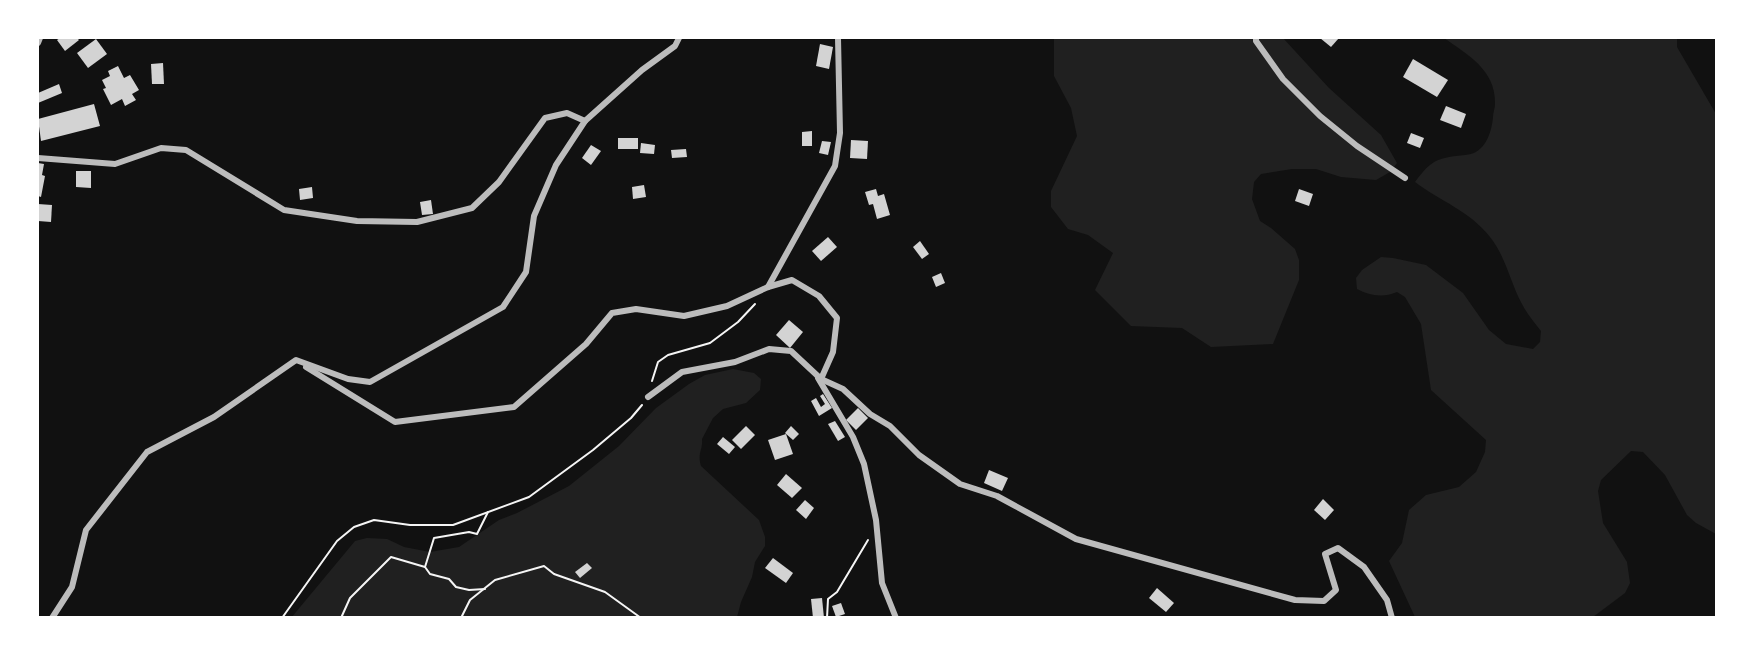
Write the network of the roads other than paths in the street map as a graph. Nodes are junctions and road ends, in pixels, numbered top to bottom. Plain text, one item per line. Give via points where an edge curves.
1 (40, 38) edge
2 (679, 38) edge
3 (838, 38) edge
4 (1256, 38) edge
5 (38, 43) edge
6 (585, 121) junction
7 (38, 158) edge
8 (1405, 178) dead end
9 (766, 290) junction
10 (296, 360) junction
11 (815, 373) junction
12 (822, 379) junction
13 (648, 397) road end
14 (52, 618) edge
15 (896, 618) edge
16 (1392, 618) edge

1 - 5 street
2 - 6 street via 675,46
3 - 9 street via 840,133 835,166
4 - 8 street via 1283,79 1320,116
6 - 7 street via 567,113 545,118 499,182 472,208 417,222 357,221 284,210 186,150 161,148 115,164
6 - 10 street via 556,165 534,216 526,272 503,307 370,382 348,379
9 - 10 street via 727,306 684,316 636,309 612,313 585,344 514,407 395,422
9 - 12 street via 792,280 819,296 837,318 834,352
10 - 14 street via 214,417 147,452 86,530 72,587
11 - 12 street
11 - 13 street via 791,351 769,349 735,362 682,372
11 - 15 street via 853,437 864,464 877,526 882,583
12 - 16 street via 843,389 919,455 960,483 997,496 1076,539 1295,600 1324,601 1336,590 1325,554 1338,548 1364,567 1387,600

